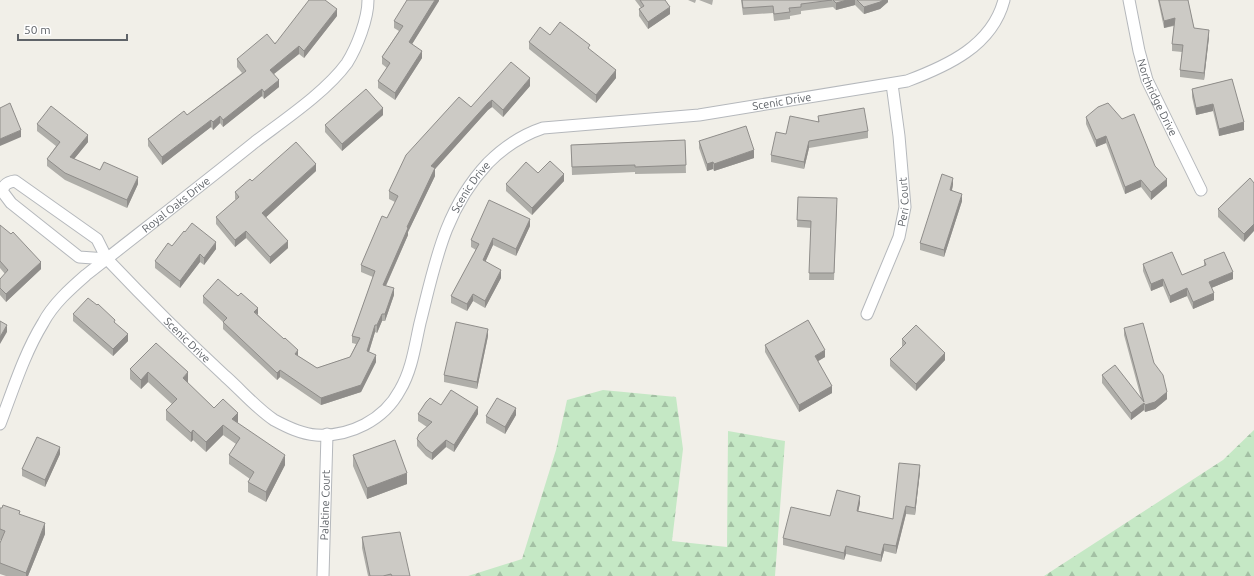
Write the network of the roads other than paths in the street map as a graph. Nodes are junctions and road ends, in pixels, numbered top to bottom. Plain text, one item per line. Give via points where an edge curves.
1 (368, 0) edge
2 (1004, 0) edge
3 (1129, 0) edge
4 (892, 84) junction
5 (1201, 190) dead end
6 (107, 259) junction
7 (867, 314) dead end
8 (0, 424) edge
9 (327, 434) junction
10 (323, 576) edge

1 - 6 street, Royal Oaks Drive via 361,34 347,62 327,85
2 - 4 street, Scenic Drive via 1001,12 990,28 965,53 937,70
3 - 5 street, Northridge Drive via 1147,80
4 - 7 street, Peri Court via 905,207 899,237
4 - 9 street, Scenic Drive via 699,116 543,128 508,146 494,157 468,188 449,222 435,262 409,369 400,390 383,412 361,427
6 - 6 street, Scenic Drive via 79,257 11,203 2,191 3,187 8,182 20,183 98,239
6 - 8 street, Royal Oaks Drive via 68,291 43,322
6 - 9 street, Scenic Drive via 160,314 272,418 292,429 315,435
9 - 10 street, Palatine Court

